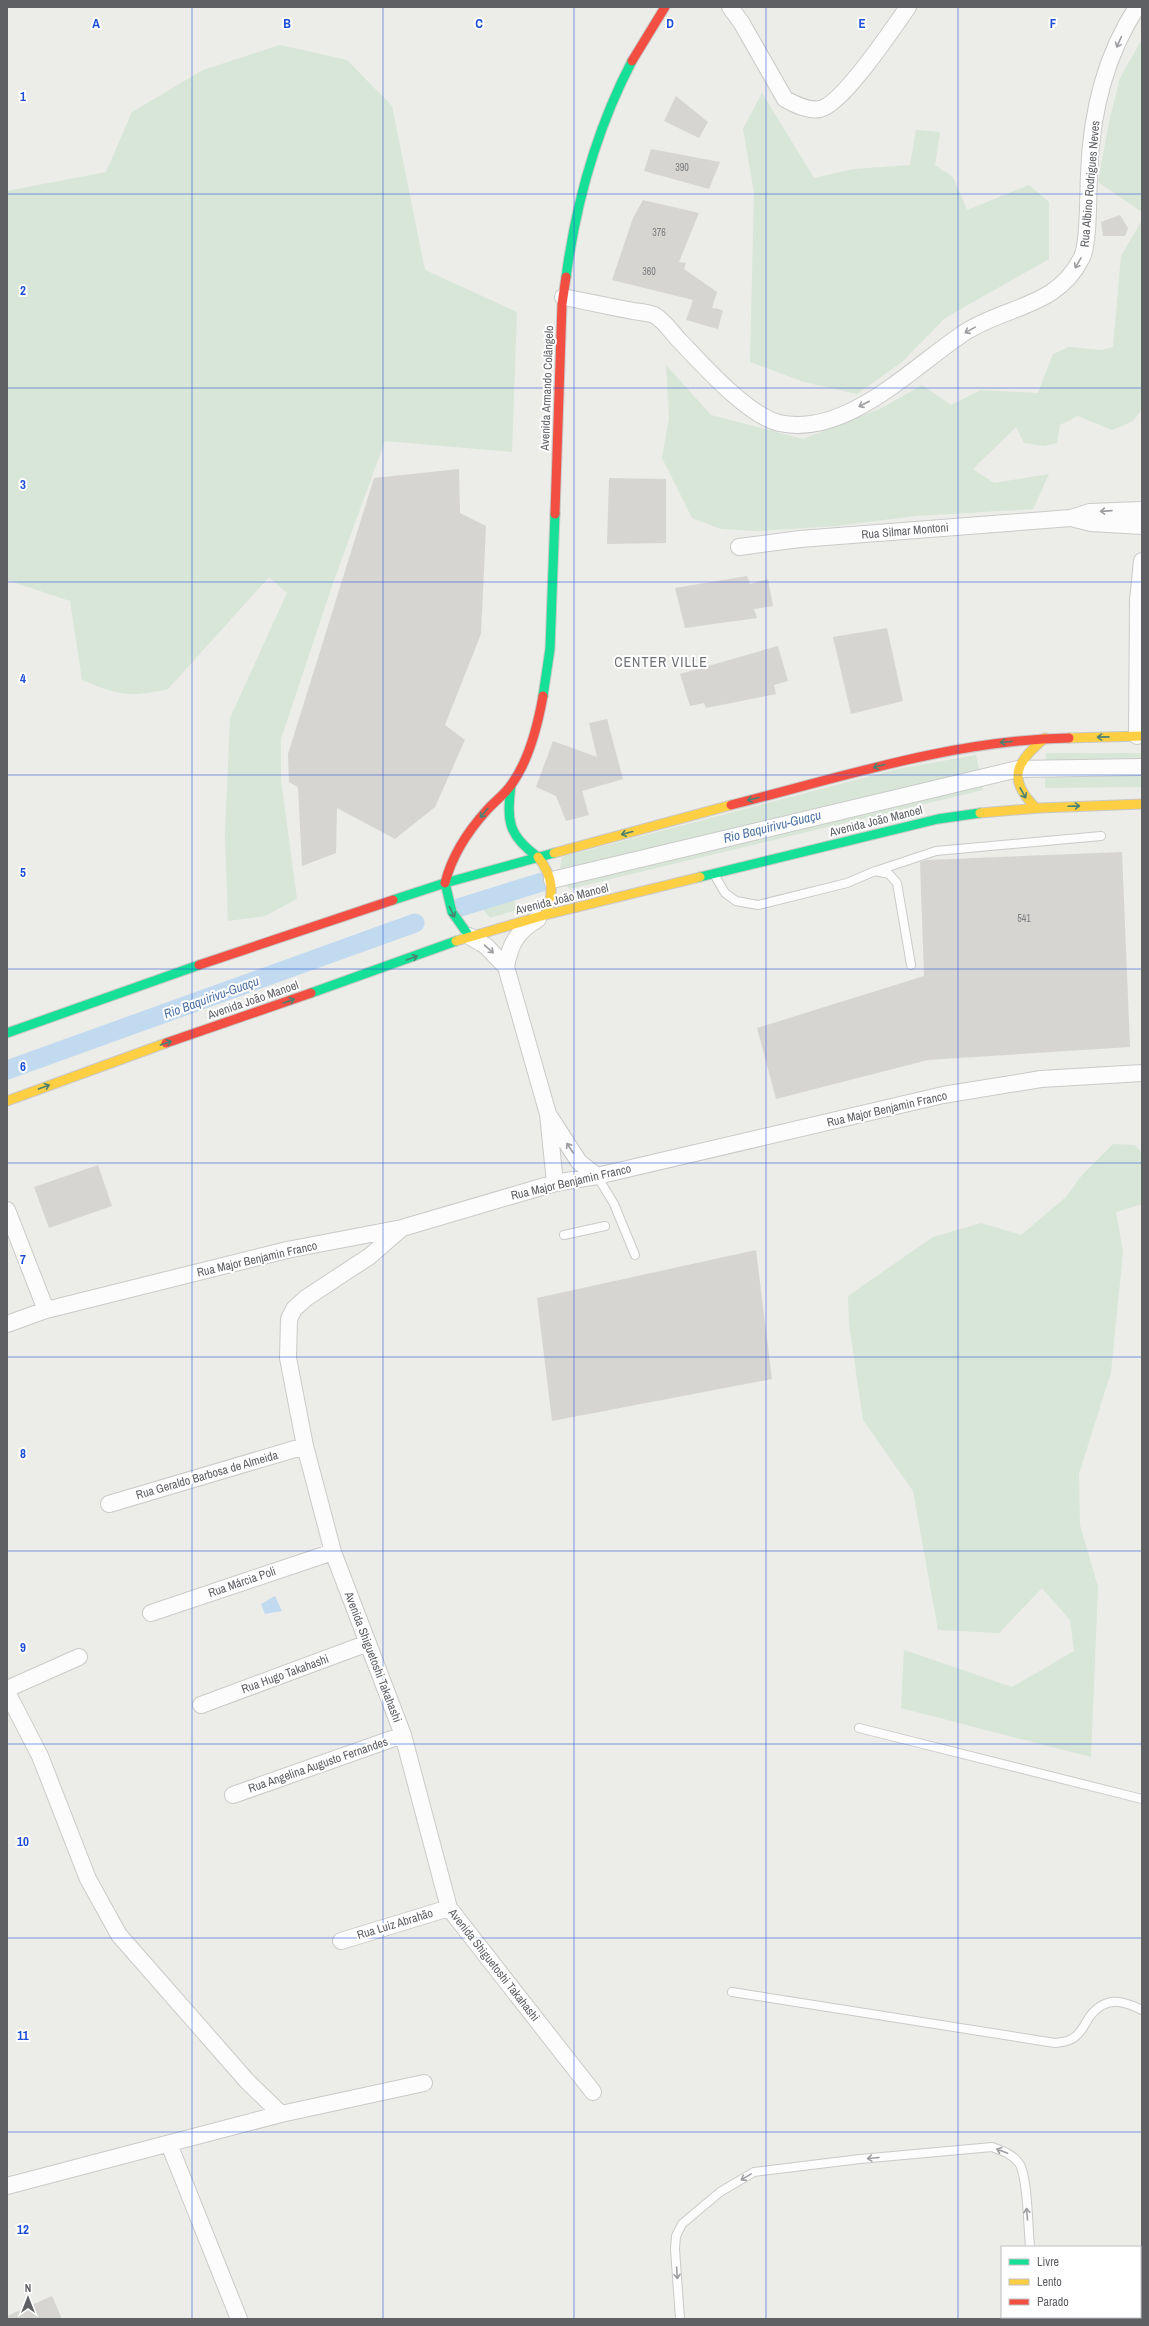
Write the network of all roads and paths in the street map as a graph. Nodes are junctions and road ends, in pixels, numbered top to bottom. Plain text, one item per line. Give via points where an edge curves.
1 (665, 7) edge
2 (730, 7) edge
3 (908, 7) edge
4 (1137, 7) edge
5 (563, 297) junction
6 (1142, 510) edge
7 (1071, 518) junction
8 (1142, 526) edge
9 (739, 547) dead end
10 (1142, 561) edge
11 (1140, 736) edge
12 (1045, 738) junction
13 (1142, 767) edge
14 (1018, 769) junction
15 (511, 785) junction
16 (1142, 804) edge
17 (1035, 807) junction
18 (1101, 836) dead end
19 (538, 857) junction
20 (875, 872) junction
21 (714, 873) junction
22 (552, 880) junction
23 (445, 883) junction
24 (545, 915) junction
25 (469, 936) junction
26 (911, 965) dead end
27 (506, 967) junction
28 (7, 1033) edge
29 (1142, 1073) edge
30 (7, 1101) edge
31 (548, 1114) junction
32 (597, 1176) junction
33 (555, 1183) junction
34 (7, 1210) edge
35 (605, 1226) dead end
36 (402, 1228) junction
37 (564, 1235) dead end
38 (635, 1256) dead end
39 (46, 1310) junction
40 (7, 1324) edge
41 (305, 1446) junction
42 (109, 1504) dead end
43 (333, 1552) junction
44 (151, 1613) dead end
45 (368, 1643) junction
46 (79, 1656) dead end
47 (7, 1690) edge
48 (201, 1704) dead end
49 (859, 1728) dead end
50 (403, 1735) junction
51 (233, 1795) dead end
52 (1142, 1799) edge
53 (449, 1908) junction
54 (341, 1941) dead end
55 (732, 1992) dead end
56 (1142, 2010) edge
57 (424, 2083) dead end
58 (593, 2092) dead end
59 (281, 2114) junction
60 (169, 2144) junction
61 (7, 2186) edge
62 (1030, 2246) edge
63 (238, 2319) edge
64 (680, 2319) edge

1 - 5 main road, Avenida Armando Colângelo via 624,77 596,140 568,251
2 - 3 street via 785,98 798,106 820,109 833,104 872,57
4 -> 5 street, Rua Albino Rodrigues Neves via 1105,74 1096,111 1090,156 1084,254 1070,278 1047,296 969,330 886,392 865,403 827,421 801,425 778,422 760,415 714,376 655,316
5 - 15 main road, Avenida Armando Colângelo via 550,649 538,718 527,752
6 -> 7 street, Rua Silmar Montoni via 1090,512
7 - 8 street, Rua Silmar Montoni via 1091,523
7 - 9 street, Rua Silmar Montoni via 808,538
10 - 11 street via 1138,600
11 -> 12 main road
12 - 14 main road via 1028,752
12 -> 19 main road via 956,748 904,760
13 - 14 street
14 -> 17 main road via 1018,781 1023,794
14 - 22 street
15 - 19 main road via 508,812 512,833 526,849
15 -> 23 main road via 486,810 460,846 450,863
17 -> 16 main road, Avenida João Manoel
17 - 21 main road, Avenida João Manoel via 926,821
18 - 20 lane via 936,851
19 - 22 main road
19 - 23 main road
20 - 21 lane via 847,883 758,905 736,901 725,893
20 - 26 lane via 889,874 897,883
21 - 24 main road, Avenida João Manoel
22 - 24 main road via 552,897
23 -> 25 main road via 449,906
23 - 28 main road via 238,951
24 - 25 main road, Avenida João Manoel
24 - 27 street via 532,922 516,938 510,948
25 -> 27 street via 486,946
30 -> 25 main road, Avenida João Manoel
27 - 31 street
29 - 32 street, Rua Major Benjamin Franco via 1041,1079 943,1095
32 -> 31 street via 579,1162
31 - 33 street
32 - 33 street, Rua Major Benjamin Franco
32 - 38 lane via 614,1204
33 - 36 street, Rua Major Benjamin Franco
34 - 39 street
35 - 37 lane
36 - 39 street, Rua Major Benjamin Franco via 287,1250
36 - 41 street, Avenida Shiguetoshi Takahashi via 370,1256 306,1298 294,1309 289,1319 288,1358
39 - 40 street, Rua Major Benjamin Franco
41 - 42 street, Rua Geraldo Barbosa de Almeida
41 - 43 street, Avenida Shiguetoshi Takahashi
43 - 44 street, Rua Márcia Poli
43 - 45 street, Avenida Shiguetoshi Takahashi
45 - 48 street, Rua Hugo Takahashi
45 - 50 street, Avenida Shiguetoshi Takahashi
46 - 47 street
47 - 59 street via 40,1756 88,1879 119,1935 248,2081
49 - 52 lane
50 - 51 street, Rua Angelina Augusto Fernandes
50 - 53 street, Avenida Shiguetoshi Takahashi
53 - 54 street, Rua Luiz Abrahão
53 - 58 street, Avenida Shiguetoshi Takahashi
55 - 56 lane via 1055,2043 1068,2041 1078,2035 1098,2007 1106,2002 1117,2000
57 - 59 street
59 - 60 street
60 - 61 street
60 - 63 street
62 -> 64 lane via 1024,2180 1019,2164 1007,2152 992,2147 754,2172 720,2192 682,2224 676,2236 675,2249

